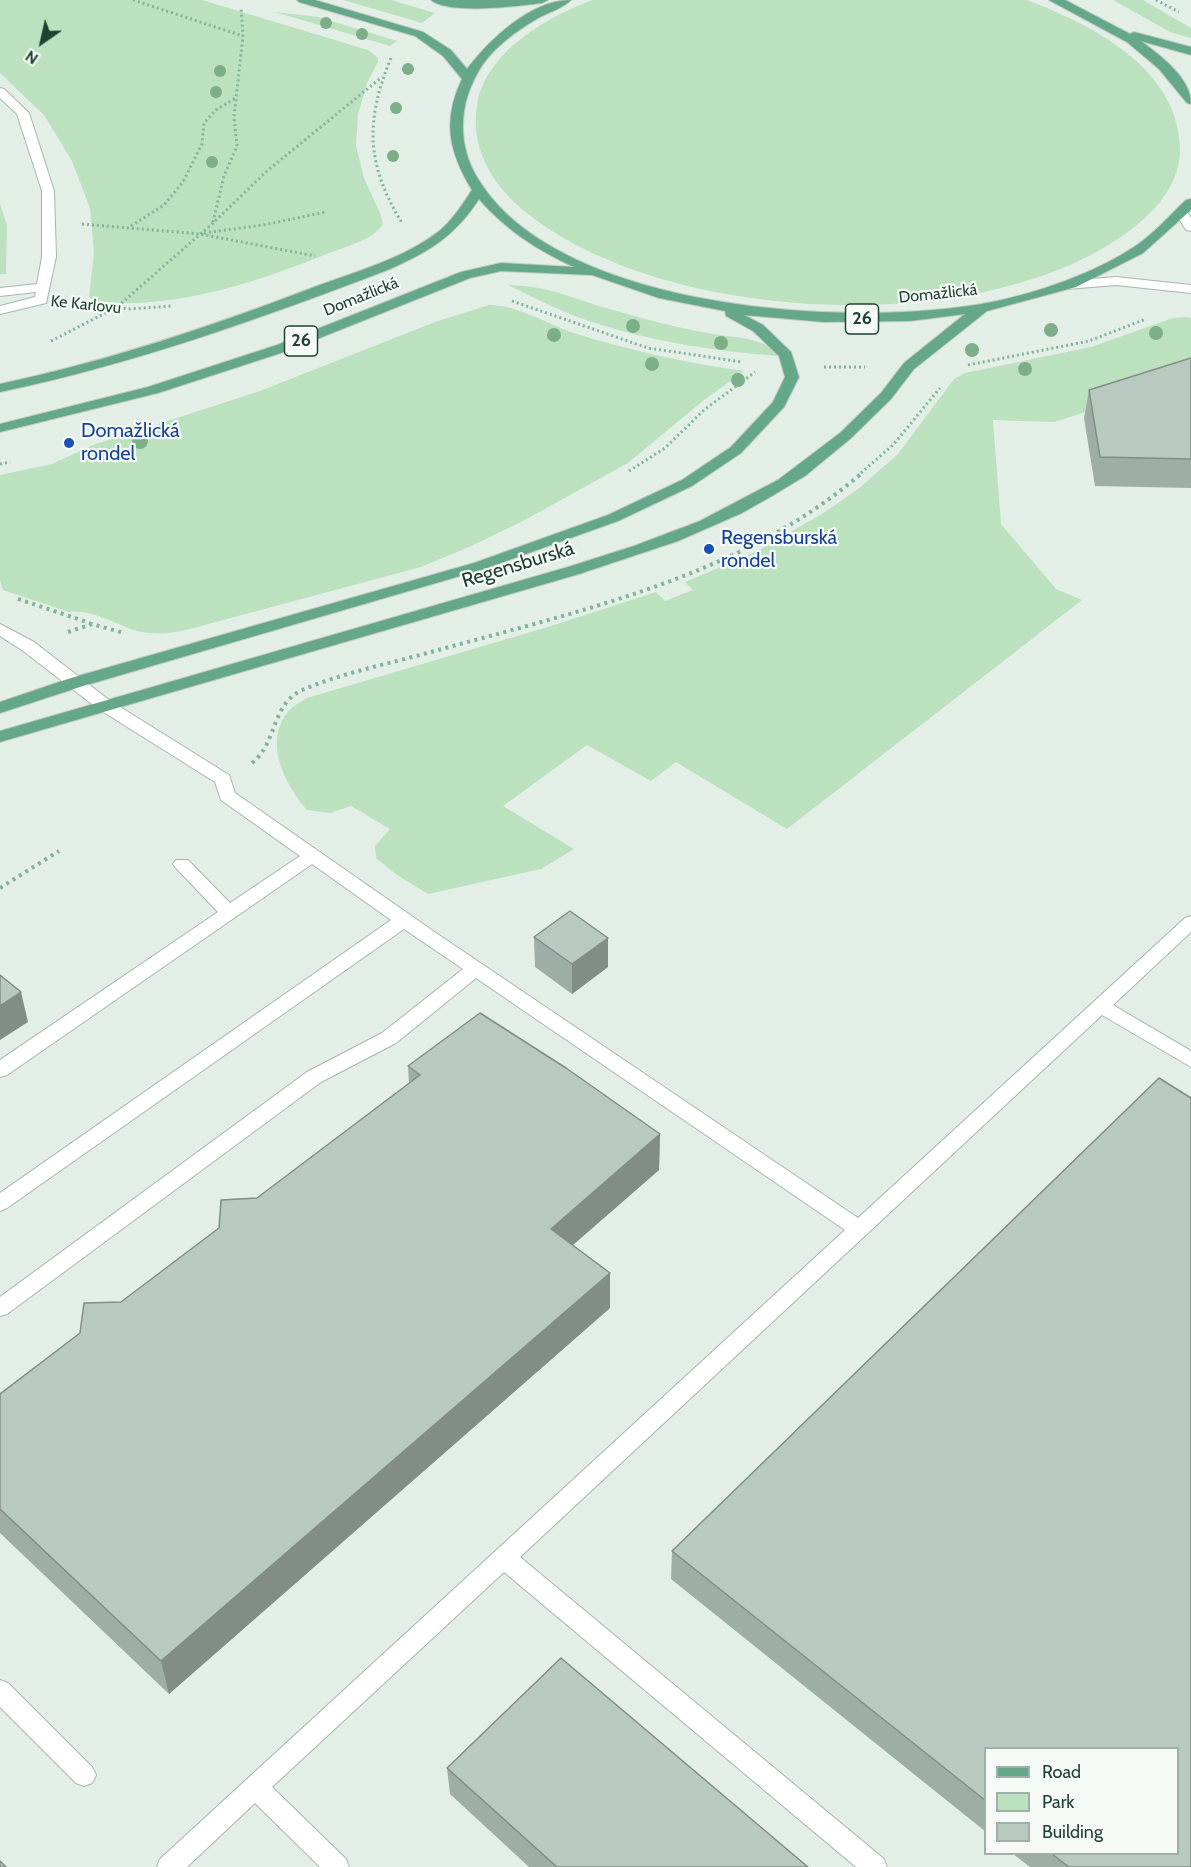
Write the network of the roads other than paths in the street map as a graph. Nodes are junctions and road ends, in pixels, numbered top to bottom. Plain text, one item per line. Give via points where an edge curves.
1 (303, 0) edge
2 (437, 0) edge
3 (542, 0) edge
4 (565, 0) edge
5 (1055, 0) edge
6 (1123, 33) junction
7 (1191, 51) edge
8 (467, 77) junction
9 (0, 92) edge
10 (1191, 100) edge
11 (478, 191) junction
12 (1187, 209) edge
13 (1191, 228) edge
14 (601, 273) junction
15 (1066, 285) junction
16 (1191, 289) edge
17 (0, 292) edge
18 (42, 294) junction
19 (698, 302) junction
20 (982, 308) junction
21 (0, 310) edge
22 (0, 388) edge
23 (0, 428) edge
24 (0, 628) edge
25 (77, 682) junction
26 (103, 704) junction
27 (0, 708) edge
28 (0, 737) edge
29 (312, 856) junction
30 (182, 864) dead end
31 (229, 913) junction
32 (404, 920) junction
33 (1191, 922) edge
34 (476, 969) junction
35 (1101, 1006) junction
36 (1191, 1060) edge
37 (0, 1070) edge
38 (0, 1203) edge
39 (859, 1229) junction
40 (0, 1308) edge
41 (503, 1557) junction
42 (0, 1691) edge
43 (84, 1775) dead end
44 (255, 1787) junction
45 (169, 1867) edge
46 (337, 1867) edge
47 (875, 1867) edge

1 - 8 main road via 419,34 447,53
2 - 3 main road via 473,5
4 - 8 main road, Domažlická / 26 via 528,19 492,46
5 - 6 main road
6 - 7 main road
6 - 10 main road via 1156,58
8 - 11 main road, Domažlická / 26 via 456,104 454,132 461,162
9 - 18 street, Ke Karlovu via 23,113 48,191 49,257
11 - 14 main road, Domažlická / 26 via 522,233
11 - 22 main road, Domažlická / 26 via 442,236 393,262 248,318 148,351
12 - 13 street, Domažlická
12 - 15 main road, Domažlická / 26 via 1133,253
14 - 19 main road, Domažlická / 26
14 - 23 main road, Domažlická / 26 via 501,267 466,275 282,348 153,390
15 - 16 street, Domažlická via 1116,281
15 - 20 main road, Domažlická / 26
17 - 18 street
18 - 21 street
19 - 20 main road, Domažlická / 26 via 843,319
19 - 25 main road, Regensburská via 732,313 758,328 786,355 792,377 779,404 736,450 687,483 612,518 479,566
20 - 26 main road, Regensburská via 906,368 887,395 809,466 719,520 657,545 407,620
24 - 25 street
25 - 26 street
25 - 27 main road, Regensburská
26 - 28 main road, Regensburská
26 - 29 street via 223,779 227,796
29 - 31 street
29 - 32 street
30 - 31 street
31 - 37 street
32 - 34 street
32 - 38 street
33 - 35 street
34 - 39 street
34 - 40 street via 389,1038 314,1077
35 - 36 street
35 - 39 street
39 - 41 street
41 - 44 street
41 - 47 street
42 - 43 street
44 - 45 street
44 - 46 street

